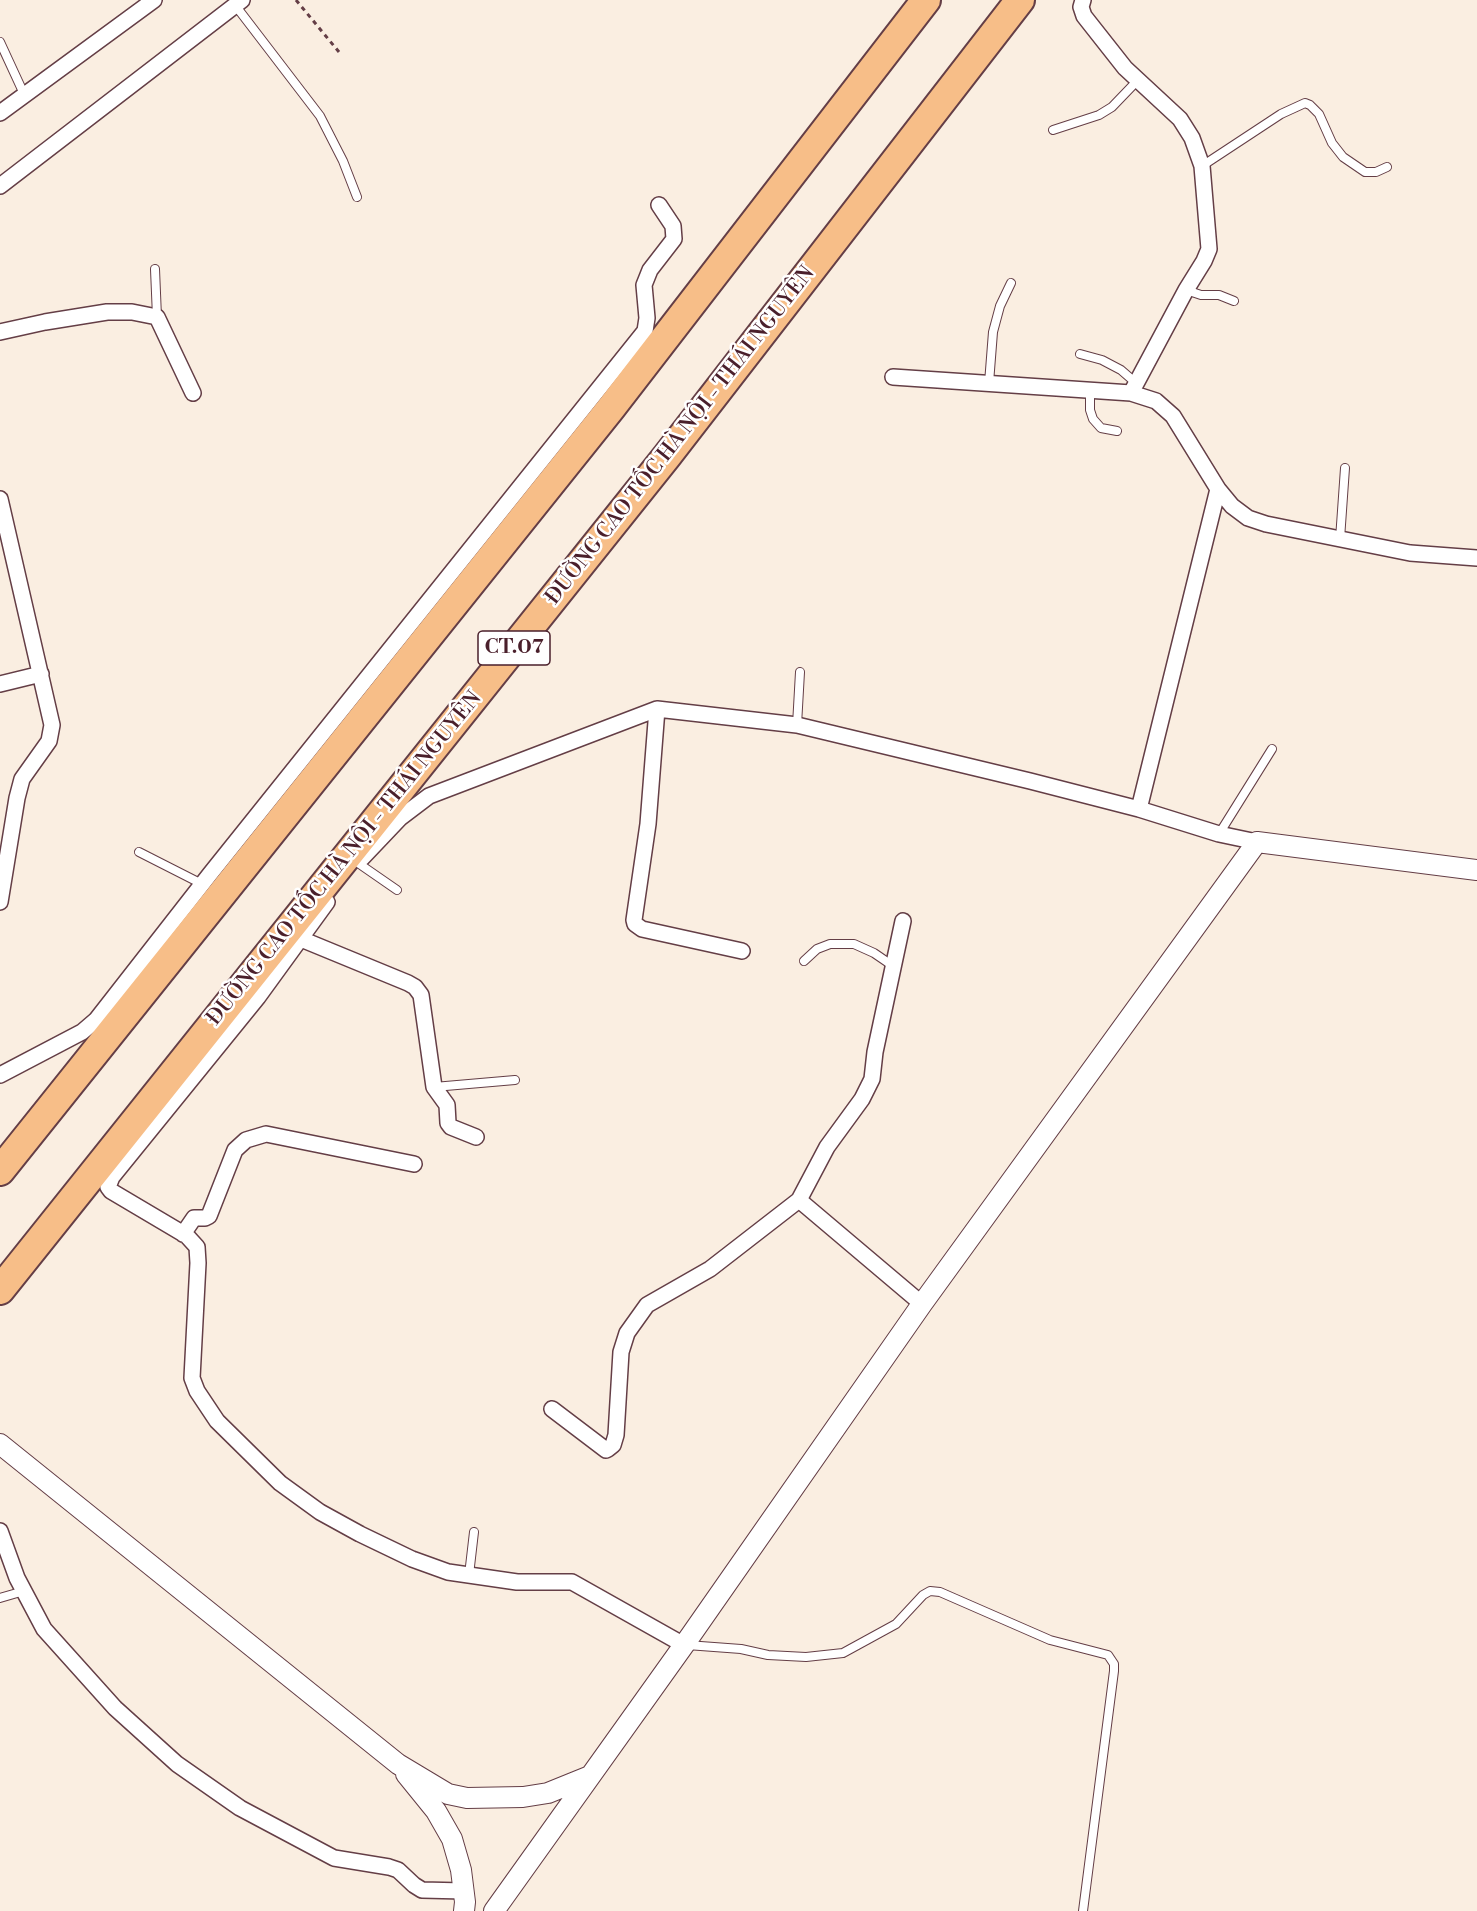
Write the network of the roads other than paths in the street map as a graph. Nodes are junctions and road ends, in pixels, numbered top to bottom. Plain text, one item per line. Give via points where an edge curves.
1 (154, 0) edge
2 (926, 0) edge
3 (1020, 0) edge
4 (1083, 0) edge
5 (238, 3) edge
6 (0, 42) edge
7 (1137, 81) junction
8 (24, 94) junction
9 (0, 112) edge
10 (1053, 130) dead end
11 (1202, 166) junction
12 (1387, 167) dead end
13 (0, 186) edge
14 (357, 197) dead end
15 (659, 205) dead end
16 (155, 269) dead end
17 (1011, 283) dead end
18 (1186, 290) junction
19 (1234, 301) dead end
20 (157, 316) junction
21 (0, 332) edge
22 (1080, 354) dead end
23 (893, 377) dead end
24 (989, 383) junction
25 (1134, 388) junction
26 (1090, 390) junction
27 (193, 393) dead end
28 (1117, 430) dead end
29 (1345, 468) dead end
30 (1218, 489) junction
31 (0, 499) edge
32 (1340, 539) junction
33 (1477, 558) edge
34 (800, 672) dead end
35 (41, 674) junction
36 (0, 684) edge
37 (657, 709) junction
38 (797, 725) junction
39 (1272, 749) dead end
40 (1139, 810) junction
41 (6, 831) edge
42 (1219, 834) junction
43 (1257, 842) junction
44 (139, 852) dead end
45 (358, 863) junction
46 (1477, 870) edge
47 (202, 884) junction
48 (398, 890) dead end
49 (0, 902) edge
50 (903, 921) dead end
51 (301, 939) junction
52 (742, 951) dead end
53 (804, 961) dead end
54 (893, 966) junction
55 (0, 1075) edge
56 (515, 1080) dead end
57 (434, 1087) junction
58 (476, 1137) dead end
59 (414, 1164) dead end
60 (0, 1171) edge
61 (799, 1200) junction
62 (183, 1234) junction
63 (0, 1290) edge
64 (922, 1304) junction
65 (552, 1408) dead end
66 (0, 1444) edge
67 (0, 1531) edge
68 (474, 1532) dead end
69 (469, 1575) junction
70 (24, 1591) junction
71 (0, 1598) edge
72 (684, 1645) junction
73 (398, 1764) junction
74 (590, 1776) junction
75 (464, 1891) junction
76 (464, 1911) edge
77 (494, 1911) edge
78 (1083, 1911) edge

1 - 8 street
2 - 60 highway via 611,408
3 - 63 highway, ĐƯỜNG CAO TỐC HÀ NỘI - THÁI NGUYÊN / CT.07 via 667,456
4 - 7 street via 1084,16
5 - 13 street
5 - 14 lane via 320,116 344,161
6 - 8 lane
7 - 10 lane via 1106,111
7 - 11 street via 1180,119
8 - 9 street
11 - 12 lane via 1281,114 1305,104 1319,114 1343,157 1365,172
11 - 18 street via 1209,249
15 - 47 street via 673,226 674,239 650,270 644,285 645,331
16 - 20 lane
17 - 24 lane via 993,332
18 - 19 lane
18 - 25 street
20 - 21 street via 107,312
20 - 27 street
22 - 25 lane via 1121,370
23 - 24 street
24 - 26 street
25 - 26 street
25 - 30 street via 1173,416
26 - 28 lane via 1093,419 1101,428
29 - 32 lane
30 - 32 street via 1248,518
30 - 40 street
31 - 35 street
32 - 33 street via 1410,553
34 - 38 lane
35 - 36 street
35 - 41 street via 52,725 49,741 22,779
37 - 38 street
37 - 45 street via 429,796 400,818
37 - 52 street via 635,924
38 - 40 street
39 - 42 lane
40 - 42 street
41 - 49 street
42 - 43 street
43 - 46 street
43 - 64 street
44 - 47 lane
45 - 48 lane
45 - 51 street
47 - 55 street via 96,1020 82,1032
50 - 54 street
51 - 57 street via 415,987 421,995
51 - 62 street via 109,1183 111,1191
53 - 54 lane via 830,944 854,944
54 - 61 street via 872,1079 827,1147
56 - 57 lane
57 - 58 street via 447,1105 451,1127
59 - 62 street via 266,1134 246,1140 235,1150 209,1216 194,1218
61 - 64 street
61 - 65 street via 710,1269 647,1305 627,1333 621,1352 613,1445 606,1450
62 - 69 street via 197,1246 192,1378 217,1421 280,1483 320,1512 412,1559
64 - 72 street
66 - 73 street
67 - 70 street
68 - 69 lane
69 - 72 street via 517,1582 572,1582
70 - 71 lane
70 - 75 street via 44,1629 115,1708 177,1764 240,1808 334,1858 398,1870 422,1890
72 - 74 street
72 - 78 lane via 806,1657 843,1653 896,1624 930,1591 1050,1640 1108,1655 1114,1671
73 - 74 street via 448,1794 467,1798 548,1793
73 - 75 street via 436,1811 452,1839
74 - 77 street
75 - 76 street

